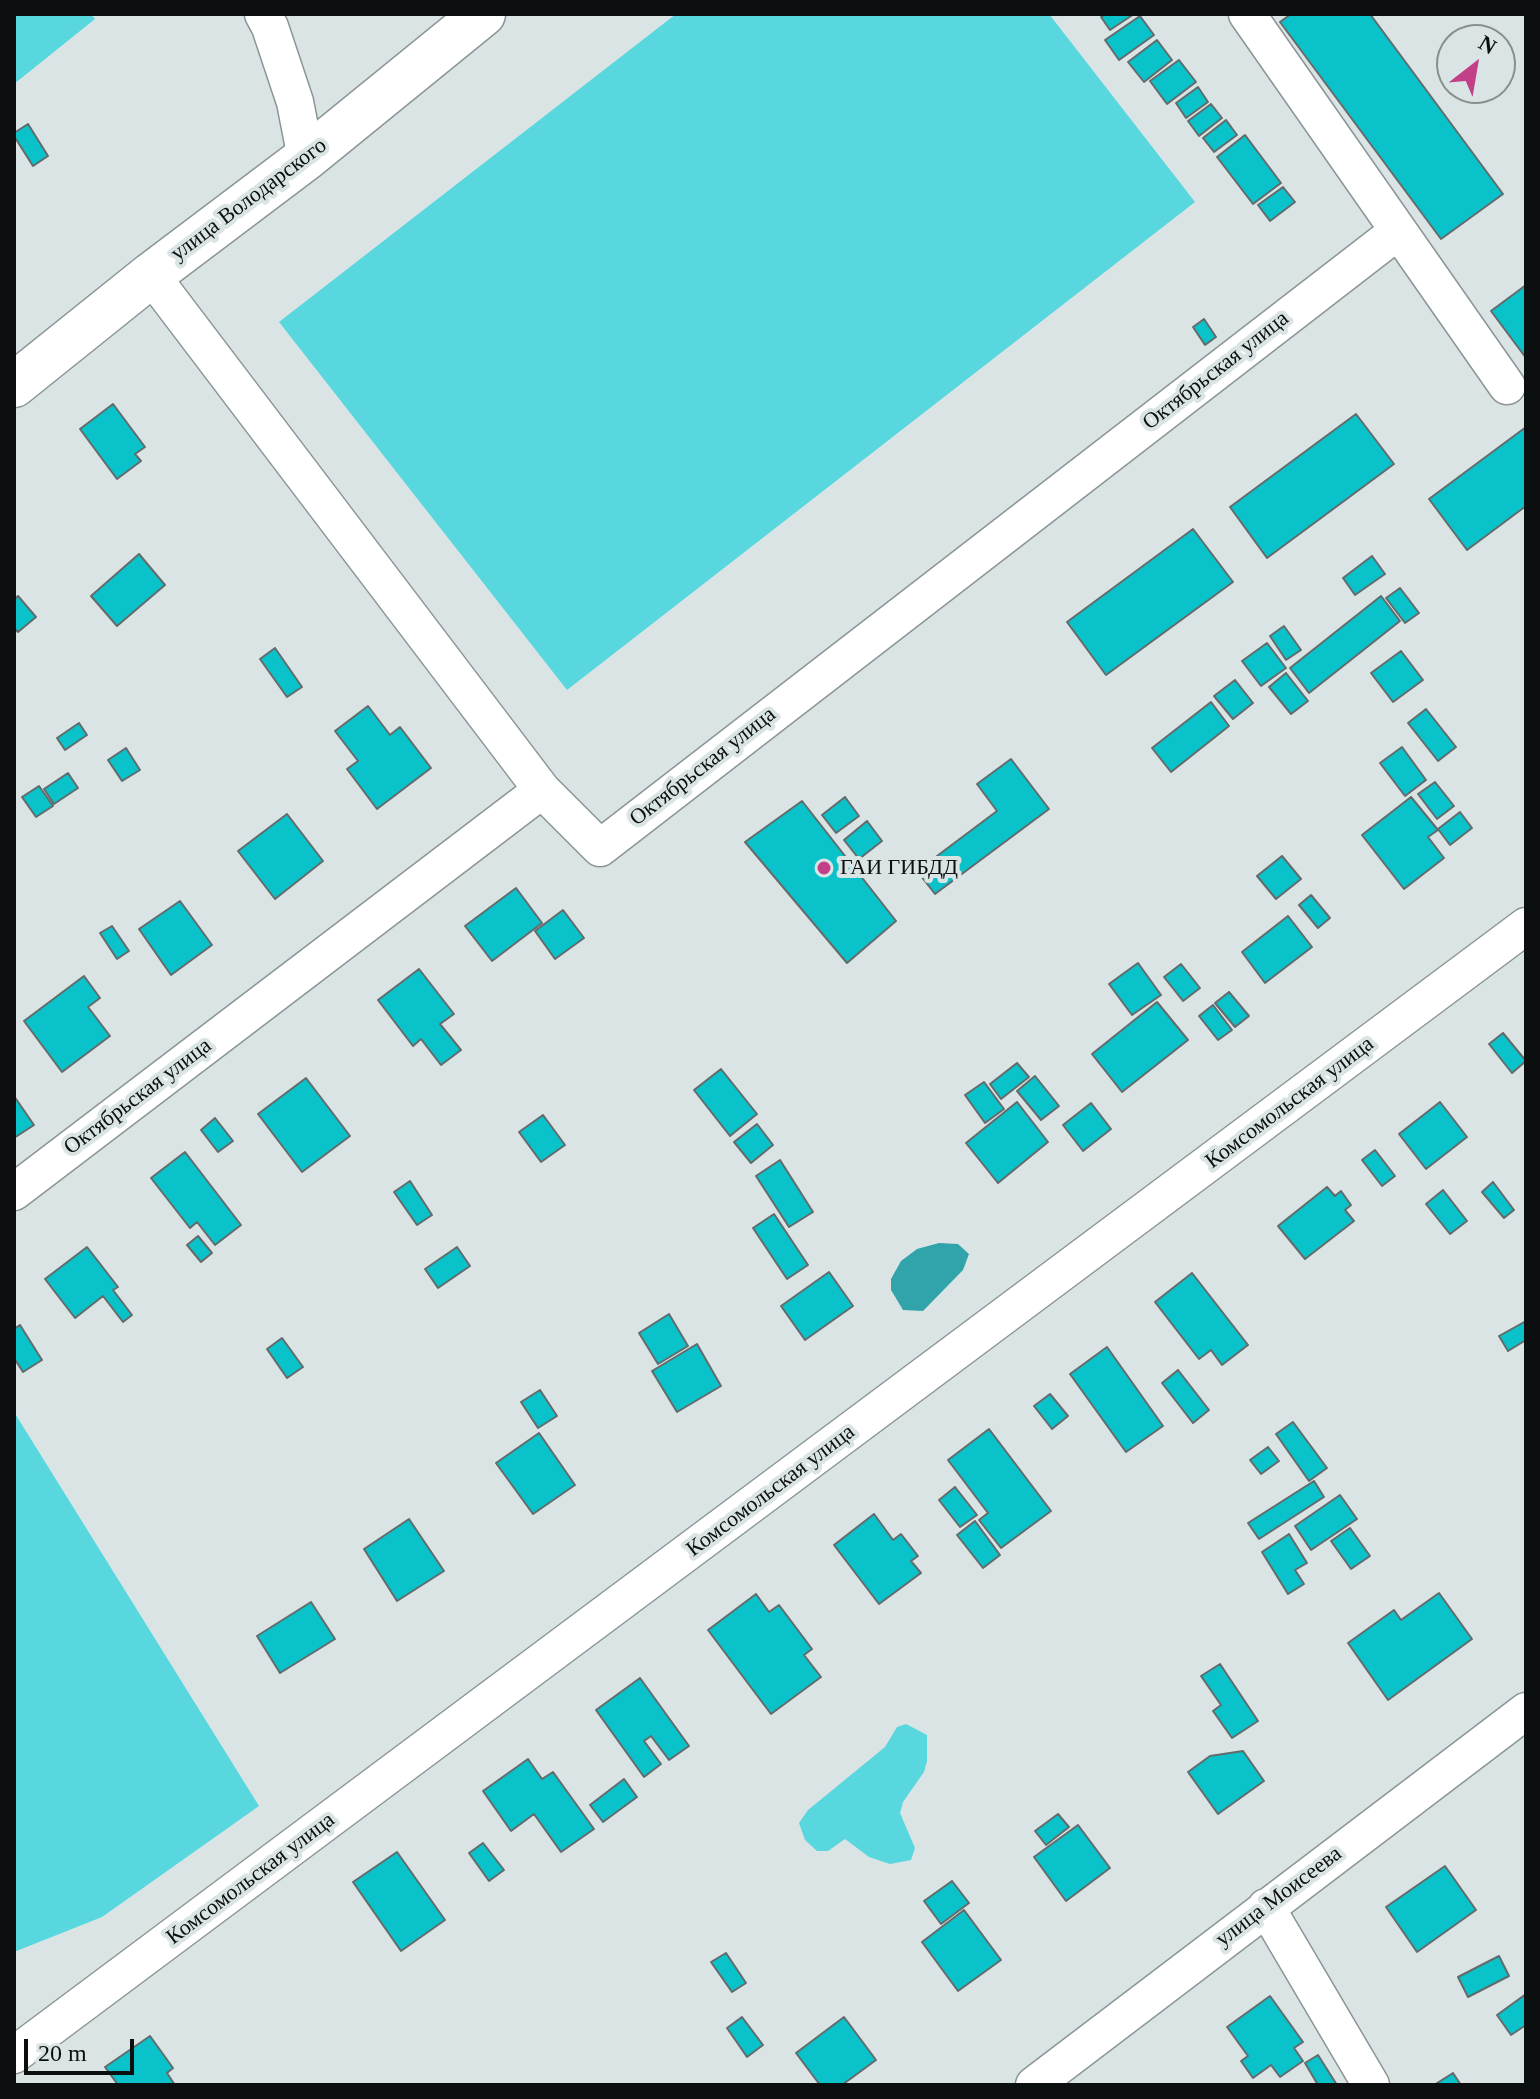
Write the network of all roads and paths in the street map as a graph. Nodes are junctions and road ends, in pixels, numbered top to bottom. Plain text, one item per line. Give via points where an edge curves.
1 (263, 14) edge
2 (483, 14) edge
3 (1247, 14) edge
4 (306, 158) junction
5 (1397, 232) junction
6 (151, 275) junction
7 (14, 385) edge
8 (1507, 386) dead end
9 (542, 790) junction
10 (1526, 926) edge
11 (14, 1192) edge
12 (1526, 1711) edge
13 (1266, 1907) junction
14 (14, 2055) edge
15 (1034, 2085) edge
16 (1371, 2085) edge

1 - 4 street via 295,102
2 - 4 street, улица Володарского
3 - 5 street
4 - 6 street, улица Володарского
5 - 8 street
5 - 9 street, Октябрьская улица via 600,848
6 - 7 street, улица Володарского
6 - 9 street
9 - 11 street, Октябрьская улица
10 - 14 street, Комсомольская улица
12 - 13 street, улица Моисеева
13 - 15 street, улица Моисеева
13 - 16 street

